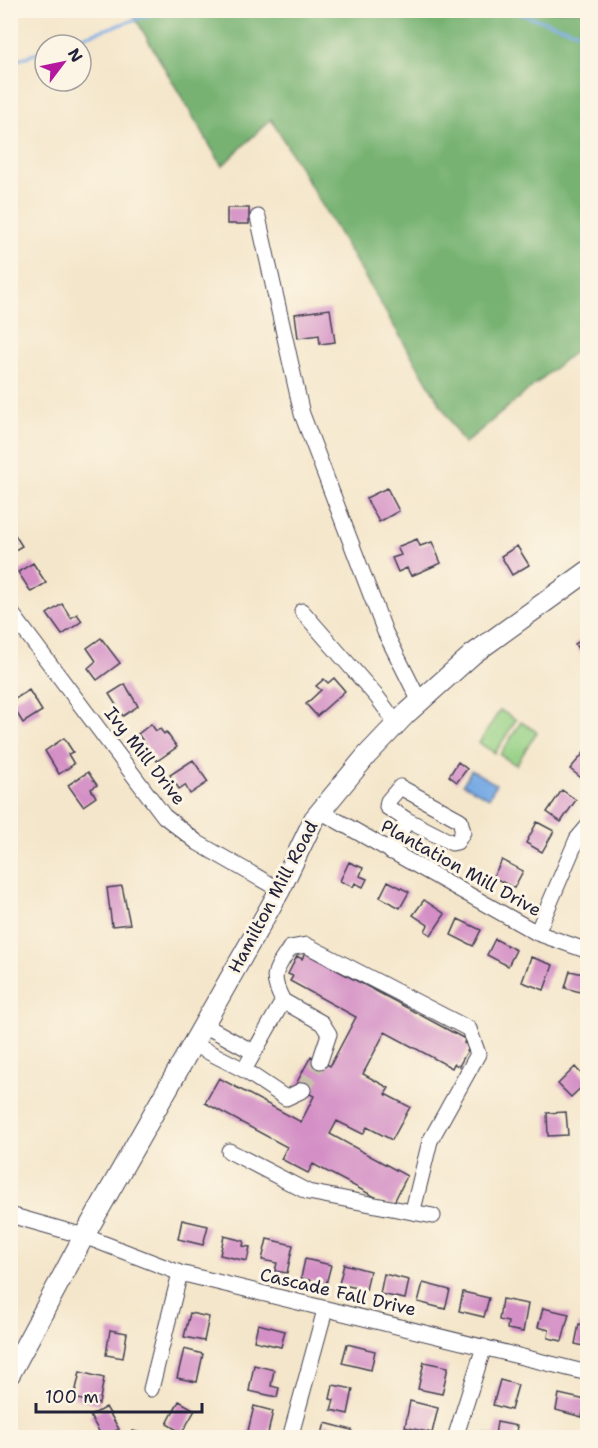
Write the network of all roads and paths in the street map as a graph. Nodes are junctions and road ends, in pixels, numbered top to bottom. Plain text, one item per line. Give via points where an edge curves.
1 (258, 217) dead end
2 (585, 577) edge
3 (10, 611) edge
4 (302, 611) dead end
5 (420, 702) junction
6 (397, 724) junction
7 (320, 811) junction
8 (407, 820) junction
9 (588, 826) edge
10 (391, 852) junction
11 (280, 890) junction
12 (537, 933) junction
13 (588, 951) edge
14 (283, 1001) junction
15 (204, 1025) junction
16 (194, 1044) junction
17 (253, 1052) junction
18 (320, 1061) tunnel mouth
19 (244, 1070) junction
20 (303, 1090) dead end
21 (229, 1151) dead end
22 (413, 1210) junction
23 (10, 1215) edge
24 (433, 1216) dead end
25 (84, 1236) junction
26 (180, 1273) junction
27 (325, 1310) junction
28 (484, 1347) junction
29 (588, 1373) edge
30 (10, 1374) edge
31 (151, 1389) dead end
32 (290, 1437) edge
33 (455, 1437) edge

1 - 5 street via 302,414 385,632
2 - 5 main road, Hamilton Mill Road via 473,654
3 - 11 street, Ivy Mill Drive via 164,816 198,843
4 - 6 street
5 - 6 main road, Hamilton Mill Road
6 - 7 main road, Hamilton Mill Road
7 - 10 street, Plantation Mill Drive
7 - 11 main road, Hamilton Mill Road
8 - 8 street via 387,807 400,786 460,820 463,832 452,843
8 - 10 street
9 - 12 street via 577,839
10 - 12 street, Plantation Mill Drive
11 - 15 main road, Hamilton Mill Road
12 - 13 street, Plantation Mill Drive
14 - 17 street
14 - 18 street via 326,1029 329,1034
14 - 22 street via 273,984 274,973 290,948 306,945 469,1029 478,1053 430,1141
15 - 16 main road, Hamilton Mill Road
15 - 17 street
16 - 19 street
16 - 25 main road, Hamilton Mill Road
17 - 19 street
19 - 20 street via 286,1098
21 - 22 street via 308,1192
22 - 24 street
23 - 25 street
25 - 26 street, Cascade Fall Drive
25 - 30 main road, Hamilton Mill Road
26 - 27 street, Cascade Fall Drive
26 - 31 street
27 - 28 street, Cascade Fall Drive
27 - 32 street
28 - 29 street, Cascade Fall Drive
28 - 33 street

